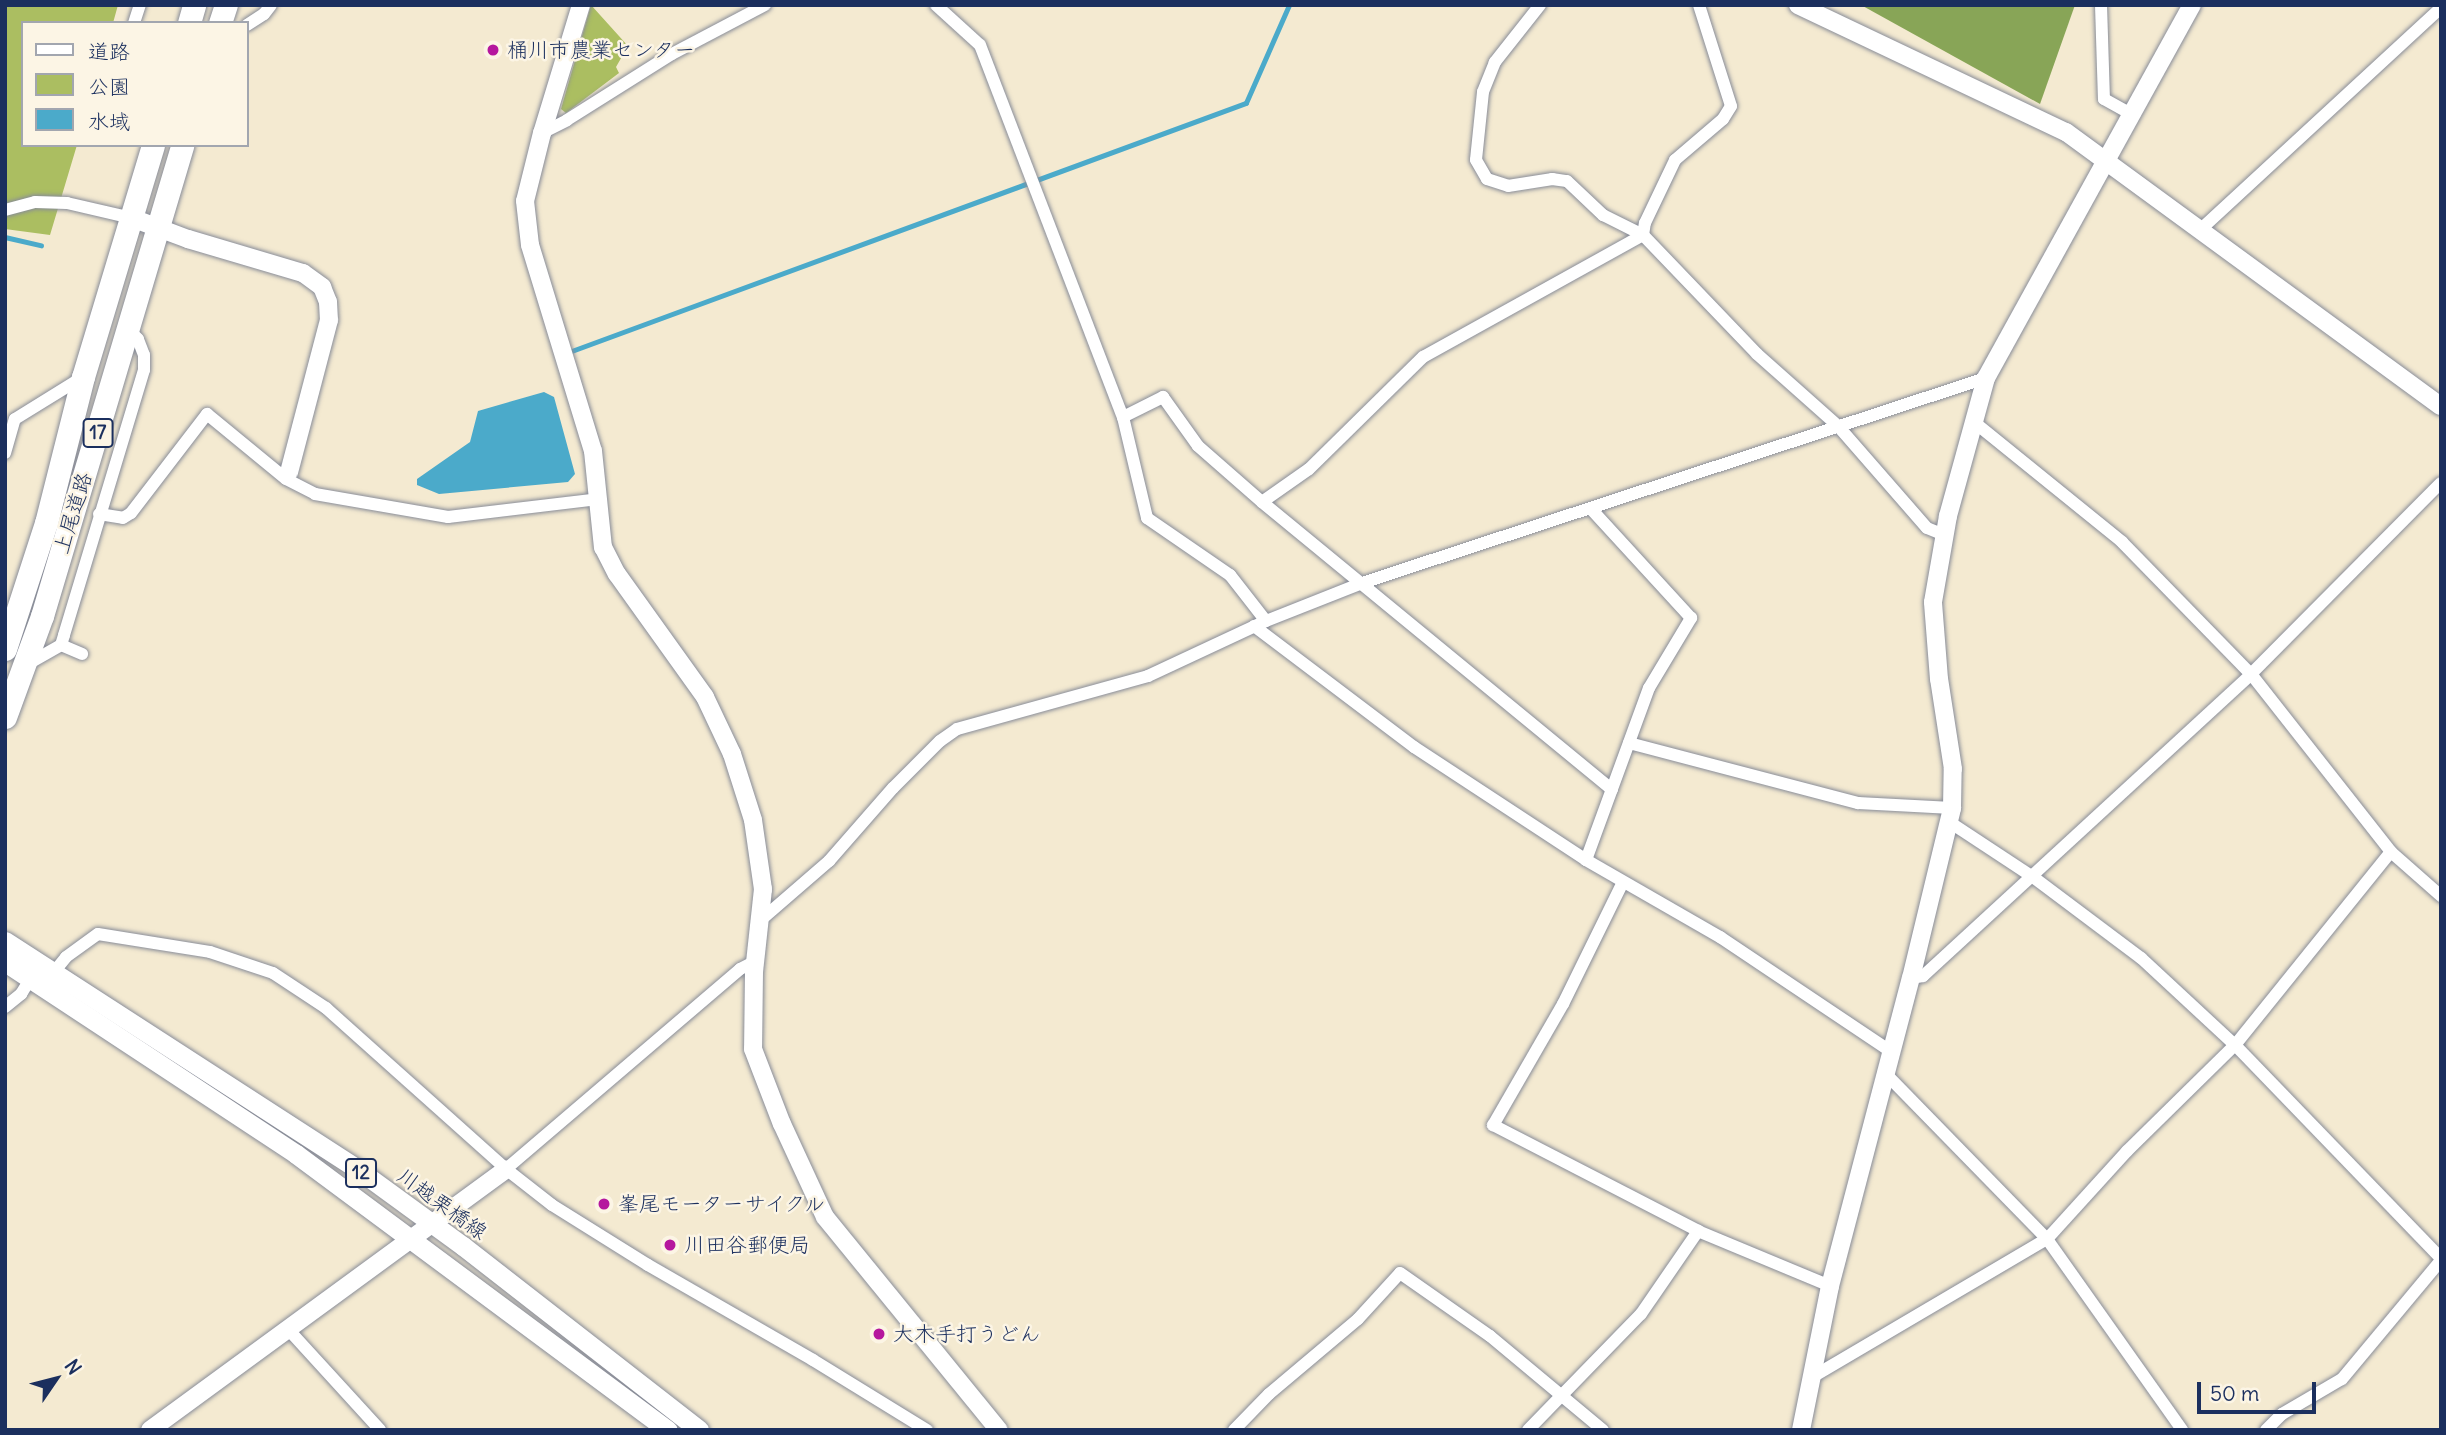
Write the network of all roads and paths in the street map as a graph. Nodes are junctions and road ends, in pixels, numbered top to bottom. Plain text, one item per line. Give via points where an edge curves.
1 (271, 5) edge
2 (581, 5) edge
3 (765, 5) edge
4 (936, 5) edge
5 (1540, 5) edge
6 (1699, 5) edge
7 (1798, 5) edge
8 (2101, 5) edge
9 (2192, 5) edge
10 (2441, 8) edge
11 (248, 23) edge
12 (2133, 115) junction
13 (542, 133) junction
14 (152, 147) edge
15 (181, 147) edge
16 (2107, 162) junction
17 (5, 210) edge
18 (132, 219) junction
19 (156, 225) junction
20 (2200, 230) junction
21 (1643, 234) junction
22 (128, 329) junction
23 (83, 377) junction
24 (1986, 378) junction
25 (2441, 406) edge
26 (1123, 417) junction
27 (1974, 422) junction
28 (1838, 426) junction
29 (5, 453) edge
30 (289, 472) dead end
31 (2441, 483) edge
32 (598, 499) junction
33 (1262, 502) junction
34 (1591, 509) junction
35 (99, 514) junction
36 (1944, 535) junction
37 (1362, 583) junction
38 (1260, 623) junction
39 (61, 645) junction
40 (5, 649) edge
41 (82, 654) dead end
42 (25, 665) junction
43 (2251, 674) junction
44 (5, 717) edge
45 (1629, 743) junction
46 (1612, 790) junction
47 (1950, 815) junction
48 (2391, 852) junction
49 (1586, 860) junction
50 (2033, 877) junction
51 (1623, 882) junction
52 (2441, 896) edge
53 (762, 919) junction
54 (5, 941) edge
55 (5, 961) edge
56 (756, 961) junction
57 (54, 972) junction
58 (31, 978) junction
59 (1911, 978) junction
60 (5, 1007) edge
61 (2235, 1045) junction
62 (1892, 1052) junction
63 (1886, 1074) junction
64 (506, 1169) junction
65 (433, 1224) junction
66 (1698, 1231) junction
67 (411, 1239) junction
68 (2047, 1239) junction
69 (2441, 1259) edge
70 (1830, 1286) junction
71 (287, 1328) junction
72 (1814, 1376) junction
73 (1561, 1398) junction
74 (150, 1430) edge
75 (380, 1430) edge
76 (668, 1430) edge
77 (699, 1430) edge
78 (927, 1430) edge
79 (999, 1430) edge
80 (1234, 1430) edge
81 (1528, 1430) edge
82 (1603, 1430) edge
83 (1801, 1430) edge
84 (2182, 1430) edge
85 (2266, 1430) edge

1 - 11 street
2 - 13 street
3 - 13 street via 672,54
4 - 26 street via 980,45
5 - 21 street via 1494,62 1483,92 1476,160 1487,179 1508,186 1567,181 1603,215
6 - 21 street via 1731,106 1723,119 1675,159
7 - 16 street via 2066,132
8 - 12 street via 2104,99
9 - 12 street
10 - 20 street
12 - 16 street
13 - 32 street via 525,201 527,226 593,452
14 - 18 highway, 上尾道路 / 17
15 - 19 highway, 上尾道路 / 17
16 - 20 street
16 - 24 street
17 - 18 street via 35,202 67,203
18 - 19 street
18 - 23 highway, 上尾道路 / 17
19 - 22 highway, 上尾道路 / 17
19 - 30 street via 303,273 326,294 330,310 327,330
20 - 25 street
21 - 28 street via 1757,354
21 - 33 street via 1423,358 1309,469
22 - 35 street via 138,339 144,370
22 - 42 highway, 上尾道路 / 17
23 - 29 street via 15,419
23 - 40 highway, 上尾道路 / 17 via 46,523
24 - 27 street
24 - 28 street
26 - 33 street via 1163,397 1198,446
26 - 38 street via 1147,518 1230,575
27 - 36 street
27 - 43 street via 2122,542
28 - 34 street
28 - 36 street via 1927,528
31 - 43 street
32 - 35 street via 448,517 315,494 286,479 206,414 131,513 123,518
32 - 53 street via 603,547 617,574 705,696 732,754 753,820 763,889
33 - 37 street
34 - 37 street
34 - 45 street via 1691,618 1649,688
35 - 39 street
36 - 47 street via 1933,602 1953,769
37 - 38 street
37 - 46 street
38 - 49 street via 1414,747
38 - 53 street via 1148,676 957,729 893,788 829,861
39 - 41 street
39 - 42 street
42 - 44 highway, 上尾道路 / 17
43 - 48 street
43 - 50 street
45 - 46 street
45 - 47 street via 1858,803
46 - 49 street
47 - 50 street
47 - 59 street
48 - 52 street
48 - 61 street
49 - 51 street
50 - 59 street via 1923,976
50 - 61 street via 2141,958
51 - 62 street via 1720,937
51 - 66 street via 1563,1004 1493,1125
53 - 56 street
54 - 57 main road, 川越栗橋線 / 12
55 - 58 main road, 12
56 - 64 street via 740,969
56 - 79 street via 753,1049 813,1193 846,1244
57 - 64 street via 66,957 98,934 253,963 326,1008
57 - 65 main road, 川越栗橋線 / 12 via 271,1111
58 - 60 street
58 - 67 main road, 12 via 296,1154
59 - 62 street
61 - 68 street via 2127,1151
61 - 69 street
62 - 63 street
63 - 68 street
63 - 70 street
64 - 65 street
64 - 78 street via 552,1205 648,1265
65 - 67 street
65 - 77 main road, 川越栗橋線 / 12
66 - 70 street
66 - 73 street via 1641,1314
67 - 71 street
67 - 76 main road, 12
68 - 72 street
68 - 84 street
69 - 85 street via 2342,1379 2282,1414
70 - 72 street
71 - 74 street
71 - 75 street
72 - 83 street
73 - 80 street via 1490,1336 1400,1273 1358,1319
73 - 81 street
73 - 82 street

